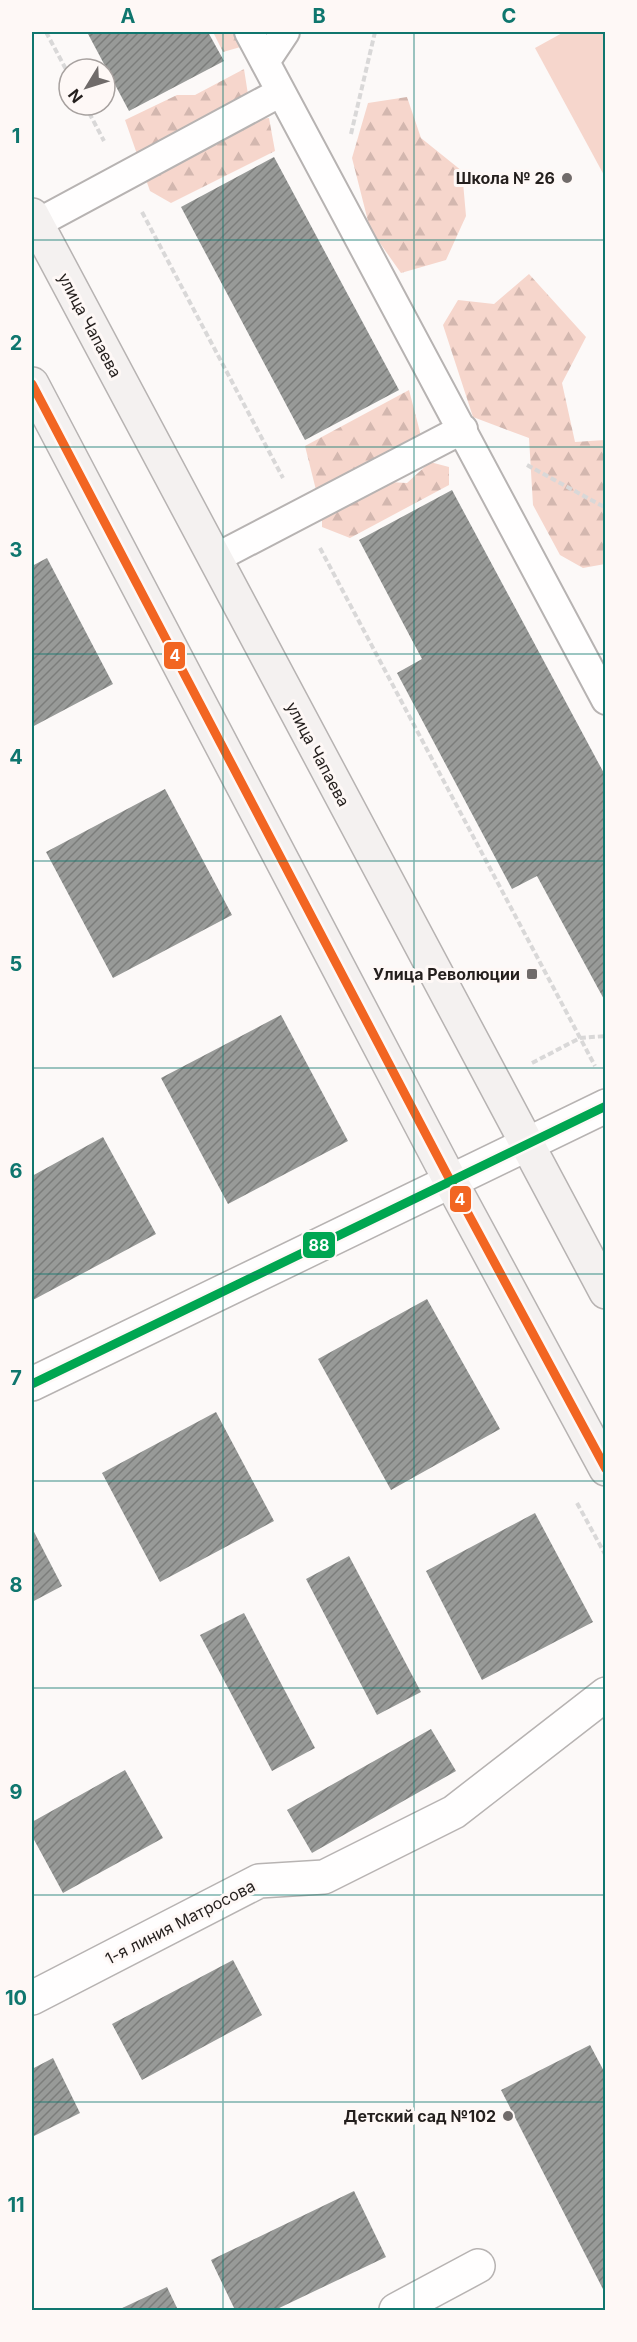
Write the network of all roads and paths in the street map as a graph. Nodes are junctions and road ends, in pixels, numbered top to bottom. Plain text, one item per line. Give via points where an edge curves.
1 (46, 32) edge
2 (249, 32) edge
3 (285, 32) edge
4 (375, 32) edge
5 (59, 57) edge
6 (265, 62) junction
7 (281, 92) junction
8 (91, 117) edge
9 (124, 178) junction
10 (337, 195) junction
11 (34, 219) edge
12 (32, 384) edge
13 (463, 429) junction
14 (524, 463) dead end
15 (606, 508) edge
16 (301, 512) junction
17 (214, 559) junction
18 (606, 699) edge
19 (603, 1092) edge
20 (529, 1145) junction
21 (451, 1182) junction
22 (606, 1292) edge
23 (32, 1384) edge
24 (606, 1469) edge
25 (606, 1694) edge
26 (32, 1998) edge
27 (478, 2266) dead end
28 (396, 2310) edge

1 - 5 path
2 - 6 lane
3 - 6 lane
4 - 10 path
6 - 7 lane
7 - 9 lane
7 - 10 lane
8 - 9 path
9 - 11 lane
9 - 16 path
10 - 13 lane
11 - 17 street, улица Чапаева
12 - 21 street
13 - 16 lane
13 - 18 lane
14 - 15 path
16 - 17 lane
16 - 19 path
17 - 20 street, улица Чапаева
19 - 20 street
20 - 21 street
20 - 22 street, улица Чапаева
21 - 23 street
21 - 24 street
25 - 26 street, 1-я линия Матросова via 454,1812 324,1878 259,1881
27 - 28 street

